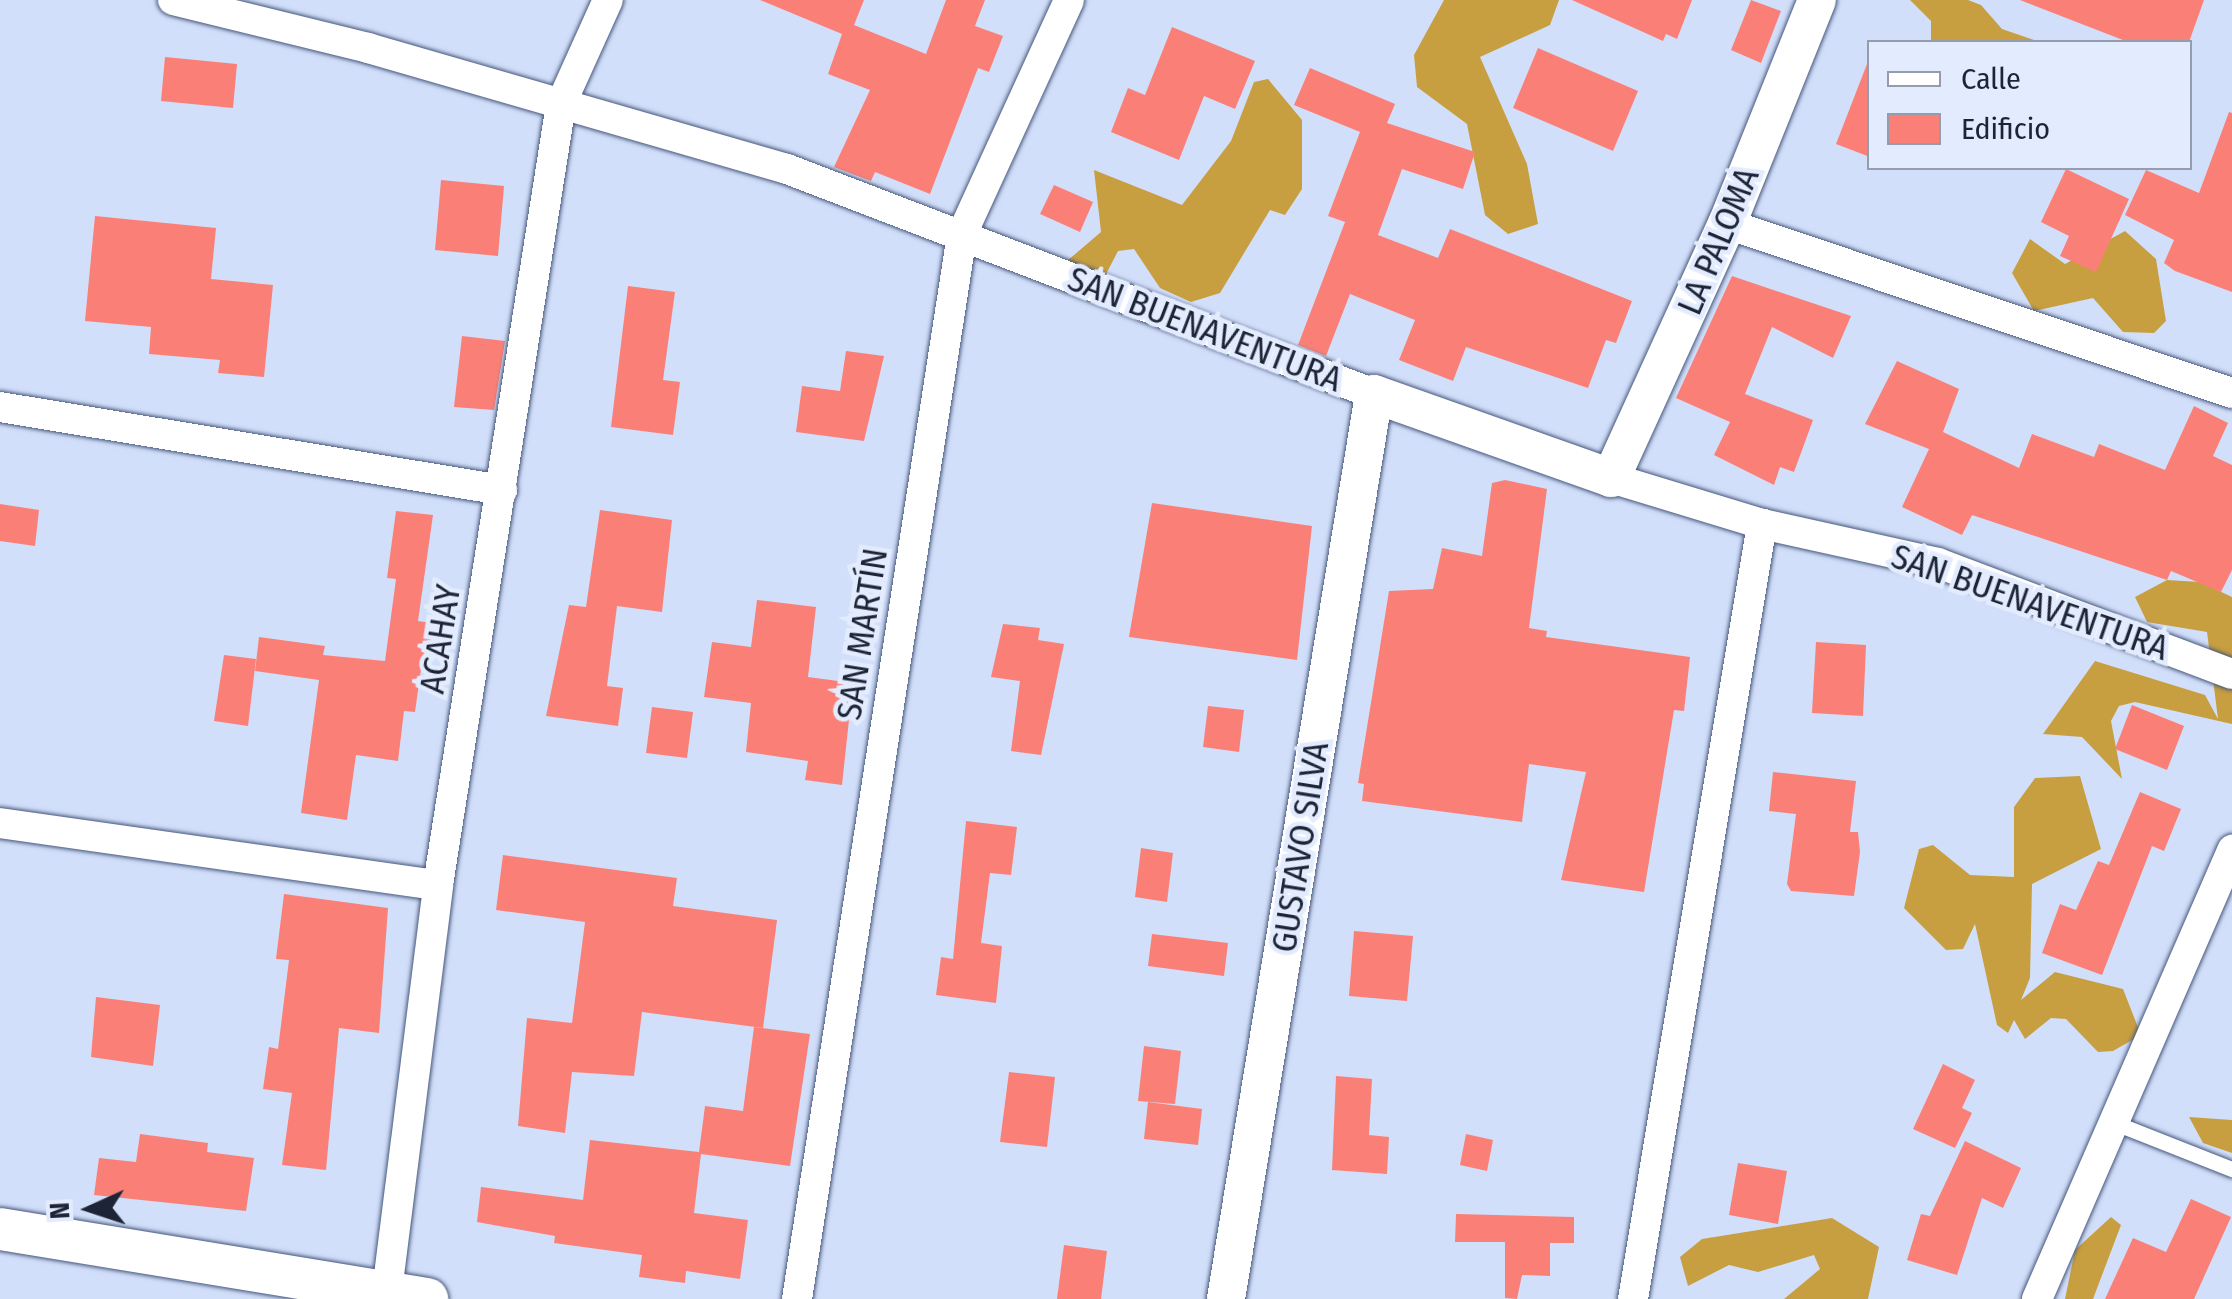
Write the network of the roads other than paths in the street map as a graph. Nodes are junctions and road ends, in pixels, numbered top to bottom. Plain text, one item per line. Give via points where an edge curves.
1 (173, 0) edge
2 (608, 0) edge
3 (1069, 0) edge
4 (1817, 0) edge
5 (561, 104) junction
6 (1727, 224) junction
7 (962, 234) junction
8 (2232, 393) edge
9 (1374, 394) junction
10 (0, 408) edge
11 (1611, 478) junction
12 (502, 490) junction
13 (1762, 524) junction
14 (2232, 674) edge
15 (0, 823) edge
16 (2232, 850) edge
17 (438, 885) junction
18 (2115, 1122) junction
19 (2232, 1169) edge
20 (0, 1230) edge
21 (400, 1297) edge
22 (797, 1299) edge
23 (1226, 1299) edge
24 (1633, 1299) edge
25 (2037, 1299) edge

1 - 5 street, SAN BUENAVENTURA
2 - 5 street, ACAHAY
3 - 7 street, SAN MARTÍN
4 - 6 street, LA PALOMA
5 - 7 street, SAN BUENAVENTURA via 787,169
5 - 12 street, ACAHAY
6 - 8 street
6 - 11 street, LA PALOMA
7 - 9 street, SAN BUENAVENTURA
7 - 22 street, SAN MARTÍN
9 - 11 street, SAN BUENAVENTURA
9 - 23 street, GUSTAVO SILVA
10 - 12 street
11 - 13 street, SAN BUENAVENTURA
12 - 17 street, ACAHAY
13 - 14 street, SAN BUENAVENTURA via 1938,563
13 - 24 street
15 - 17 street
16 - 18 street
17 - 21 street, ACAHAY
18 - 19 lane
18 - 25 street
20 - 21 main road

